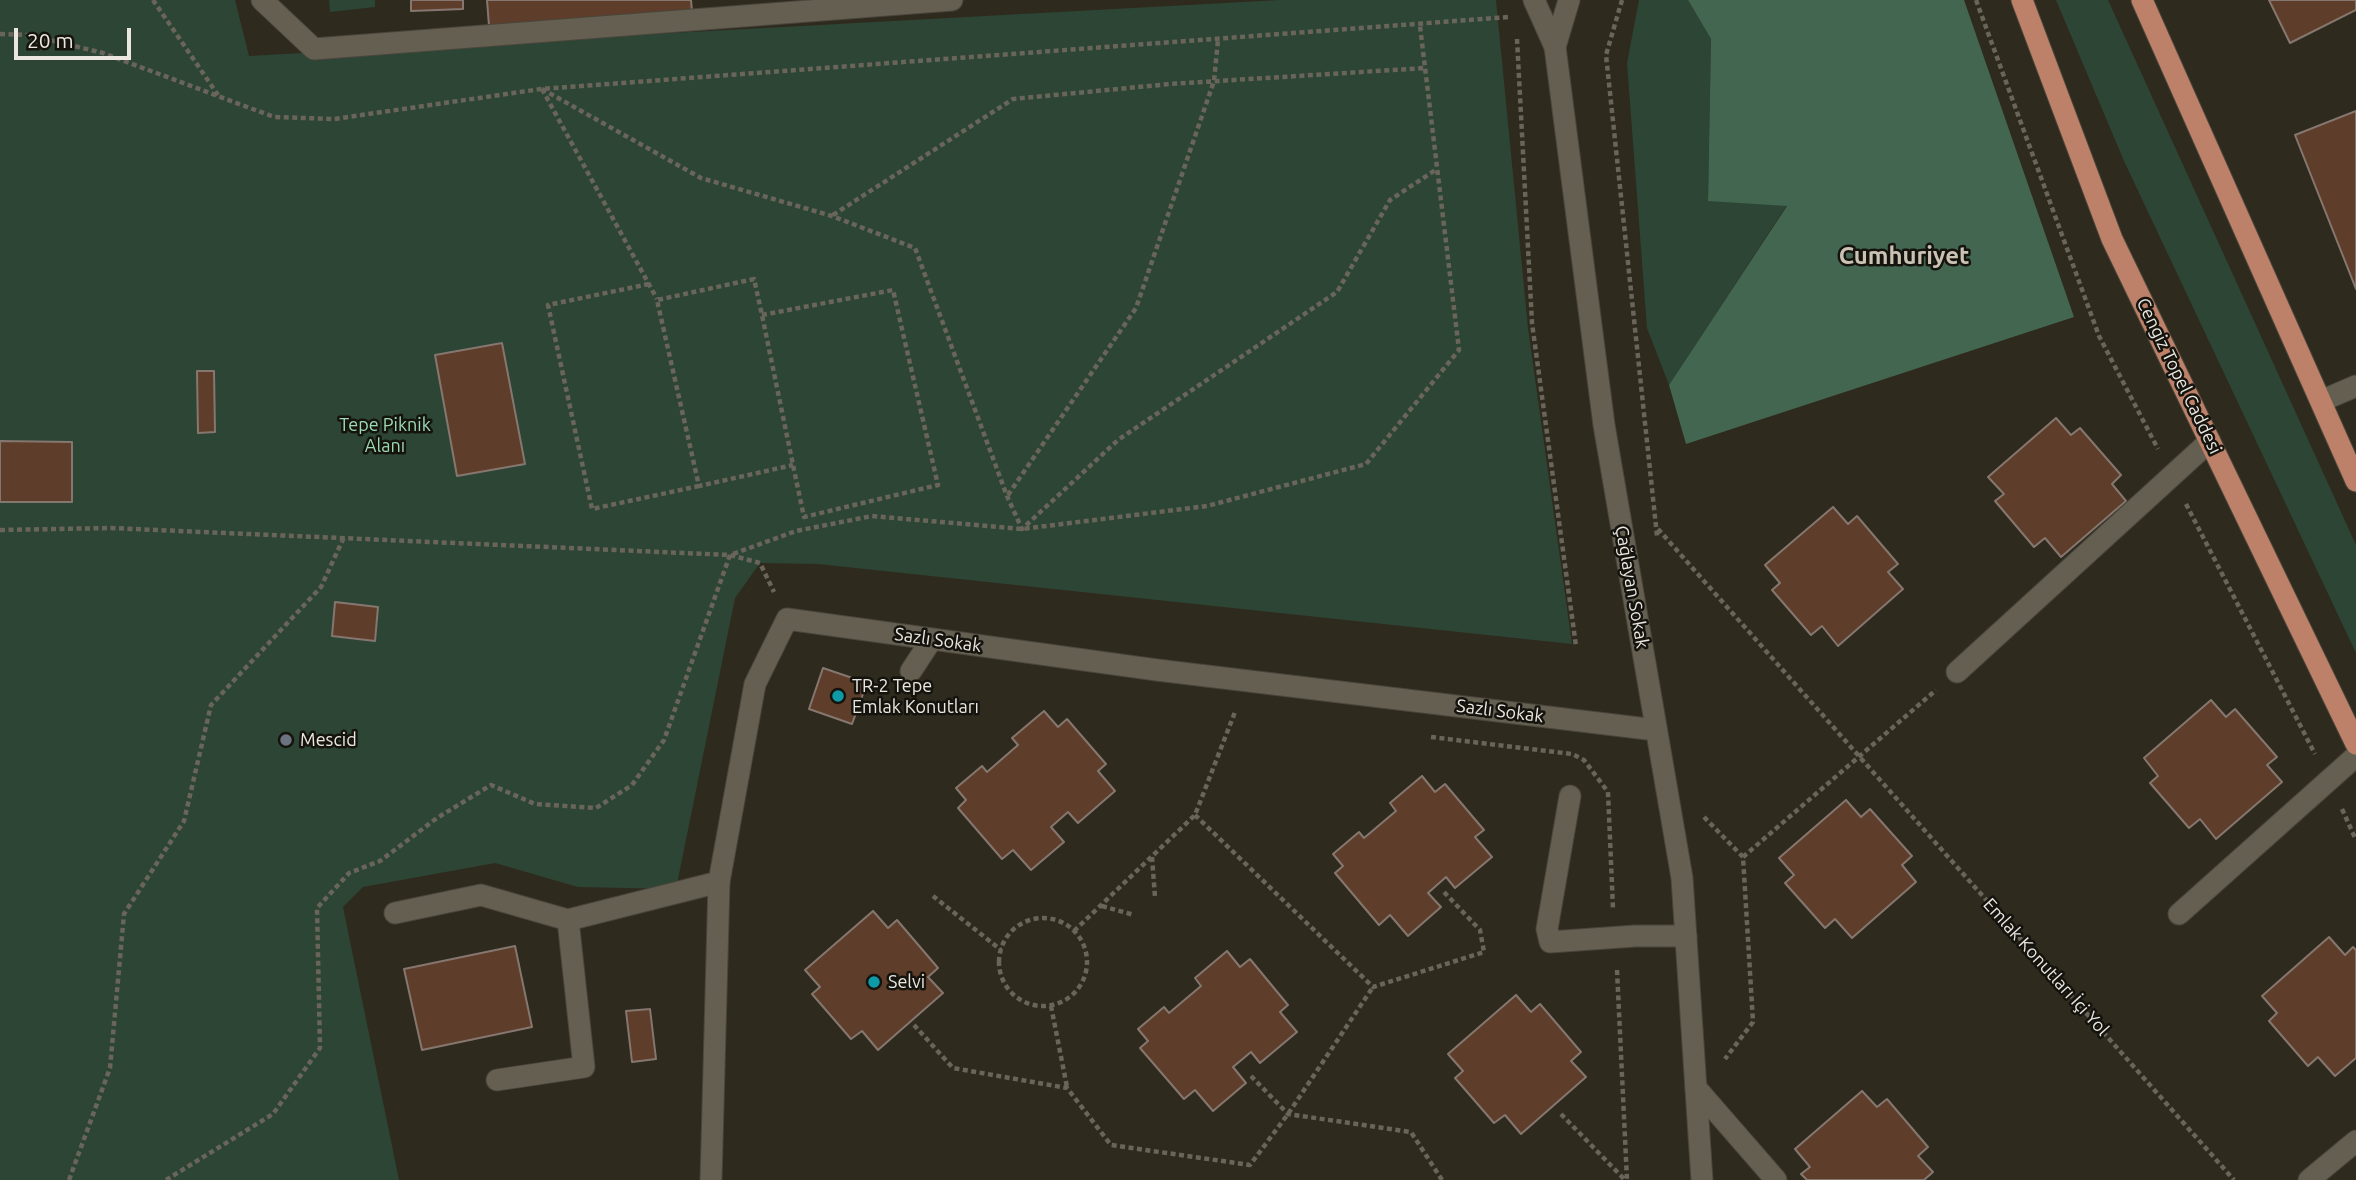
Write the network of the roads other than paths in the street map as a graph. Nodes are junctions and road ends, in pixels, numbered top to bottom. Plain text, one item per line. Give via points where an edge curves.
1 (262, 0) edge
2 (952, 0) edge
3 (1534, 0) edge
4 (1569, 0) edge
5 (2022, 0) edge
6 (2142, 0) edge
7 (719, 9) edge
8 (1555, 47) junction
9 (2356, 386) edge
10 (2321, 401) junction
11 (2210, 441) junction
12 (2356, 481) edge
13 (932, 639) junction
14 (911, 671) dead end
15 (1957, 672) road end
16 (1656, 730) junction
17 (2356, 744) edge
18 (2356, 757) edge
19 (1570, 796) dead end
20 (719, 882) junction
21 (395, 913) dead end
22 (2179, 914) dead end
23 (568, 920) junction
24 (1686, 936) junction
25 (497, 1080) dead end
26 (1696, 1088) junction
27 (2356, 1141) edge
28 (711, 1180) edge
29 (1702, 1180) edge
30 (1776, 1180) edge
31 (2309, 1180) edge

1 - 7 street via 314,49
2 - 7 street
3 - 8 street, Çağlayan Sokak
4 - 8 street
5 - 11 main road, Cengiz Topel Caddesi via 2112,239
6 - 10 main road
8 - 16 street, Çağlayan Sokak via 1604,425
9 - 10 street
10 - 12 main road
11 - 15 street
11 - 17 main road, Cengiz Topel Caddesi
13 - 14 street
13 - 16 street, Sazlı Sokak
13 - 20 street, Sazlı Sokak via 787,619 755,684
16 - 24 street, Çağlayan Sokak via 1682,878
18 - 22 street
19 - 24 street via 1547,929 1550,942
20 - 23 street
20 - 28 street
21 - 23 street via 481,895
23 - 25 street via 584,1066
24 - 26 street, Çağlayan Sokak
26 - 29 street, Çağlayan Sokak
26 - 30 street
27 - 31 street

